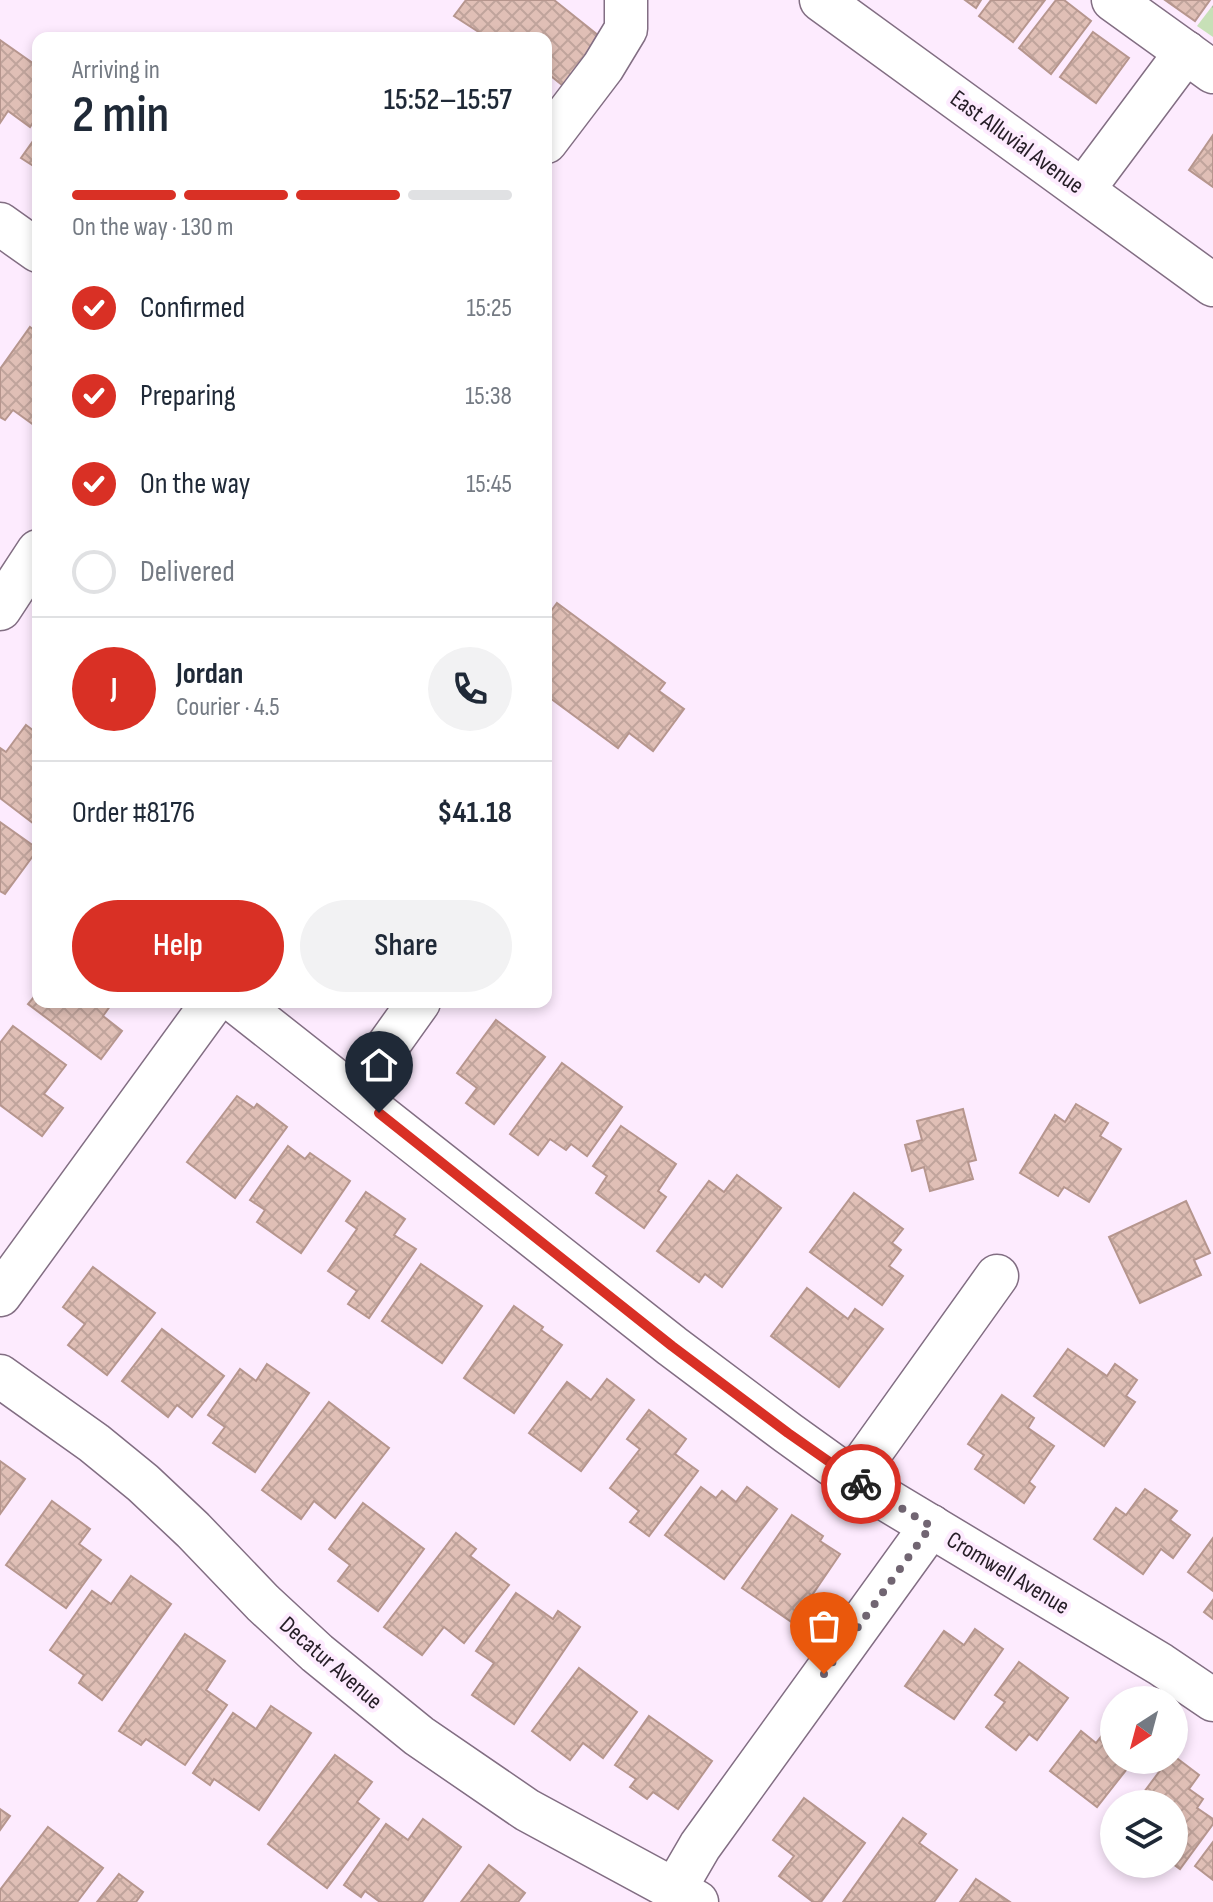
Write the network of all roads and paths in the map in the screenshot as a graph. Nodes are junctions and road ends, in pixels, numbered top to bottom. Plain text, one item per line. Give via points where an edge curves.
1 (626, 0) edge
2 (821, 0) edge
3 (1113, 0) edge
4 (1199, 62) edge
5 (552, 134) edge
6 (1083, 190) junction
7 (0, 224) edge
8 (32, 247) edge
9 (1213, 285) edge
10 (32, 560) edge
11 (0, 609) edge
12 (209, 1008) edge
13 (244, 1008) edge
14 (415, 1008) edge
15 (354, 1093) junction
16 (997, 1276) dead end
17 (0, 1295) edge
18 (0, 1376) edge
19 (852, 1479) junction
20 (931, 1526) junction
21 (1213, 1700) edge
22 (686, 1895) edge

1 - 5 street via 626,29
2 - 6 street, East Alluvial Avenue
3 - 4 street
4 - 6 street
6 - 9 street, East Alluvial Avenue
7 - 8 street
10 - 11 street
12 - 17 street
13 - 15 street, Cromwell Avenue
14 - 15 street
15 - 19 street, Cromwell Avenue via 672,1346
16 - 19 street
18 - 22 street, Decatur Avenue via 143,1483 284,1623 419,1736 527,1810
19 - 20 street, Cromwell Avenue
20 - 21 street, Cromwell Avenue
20 - 22 street via 700,1846

